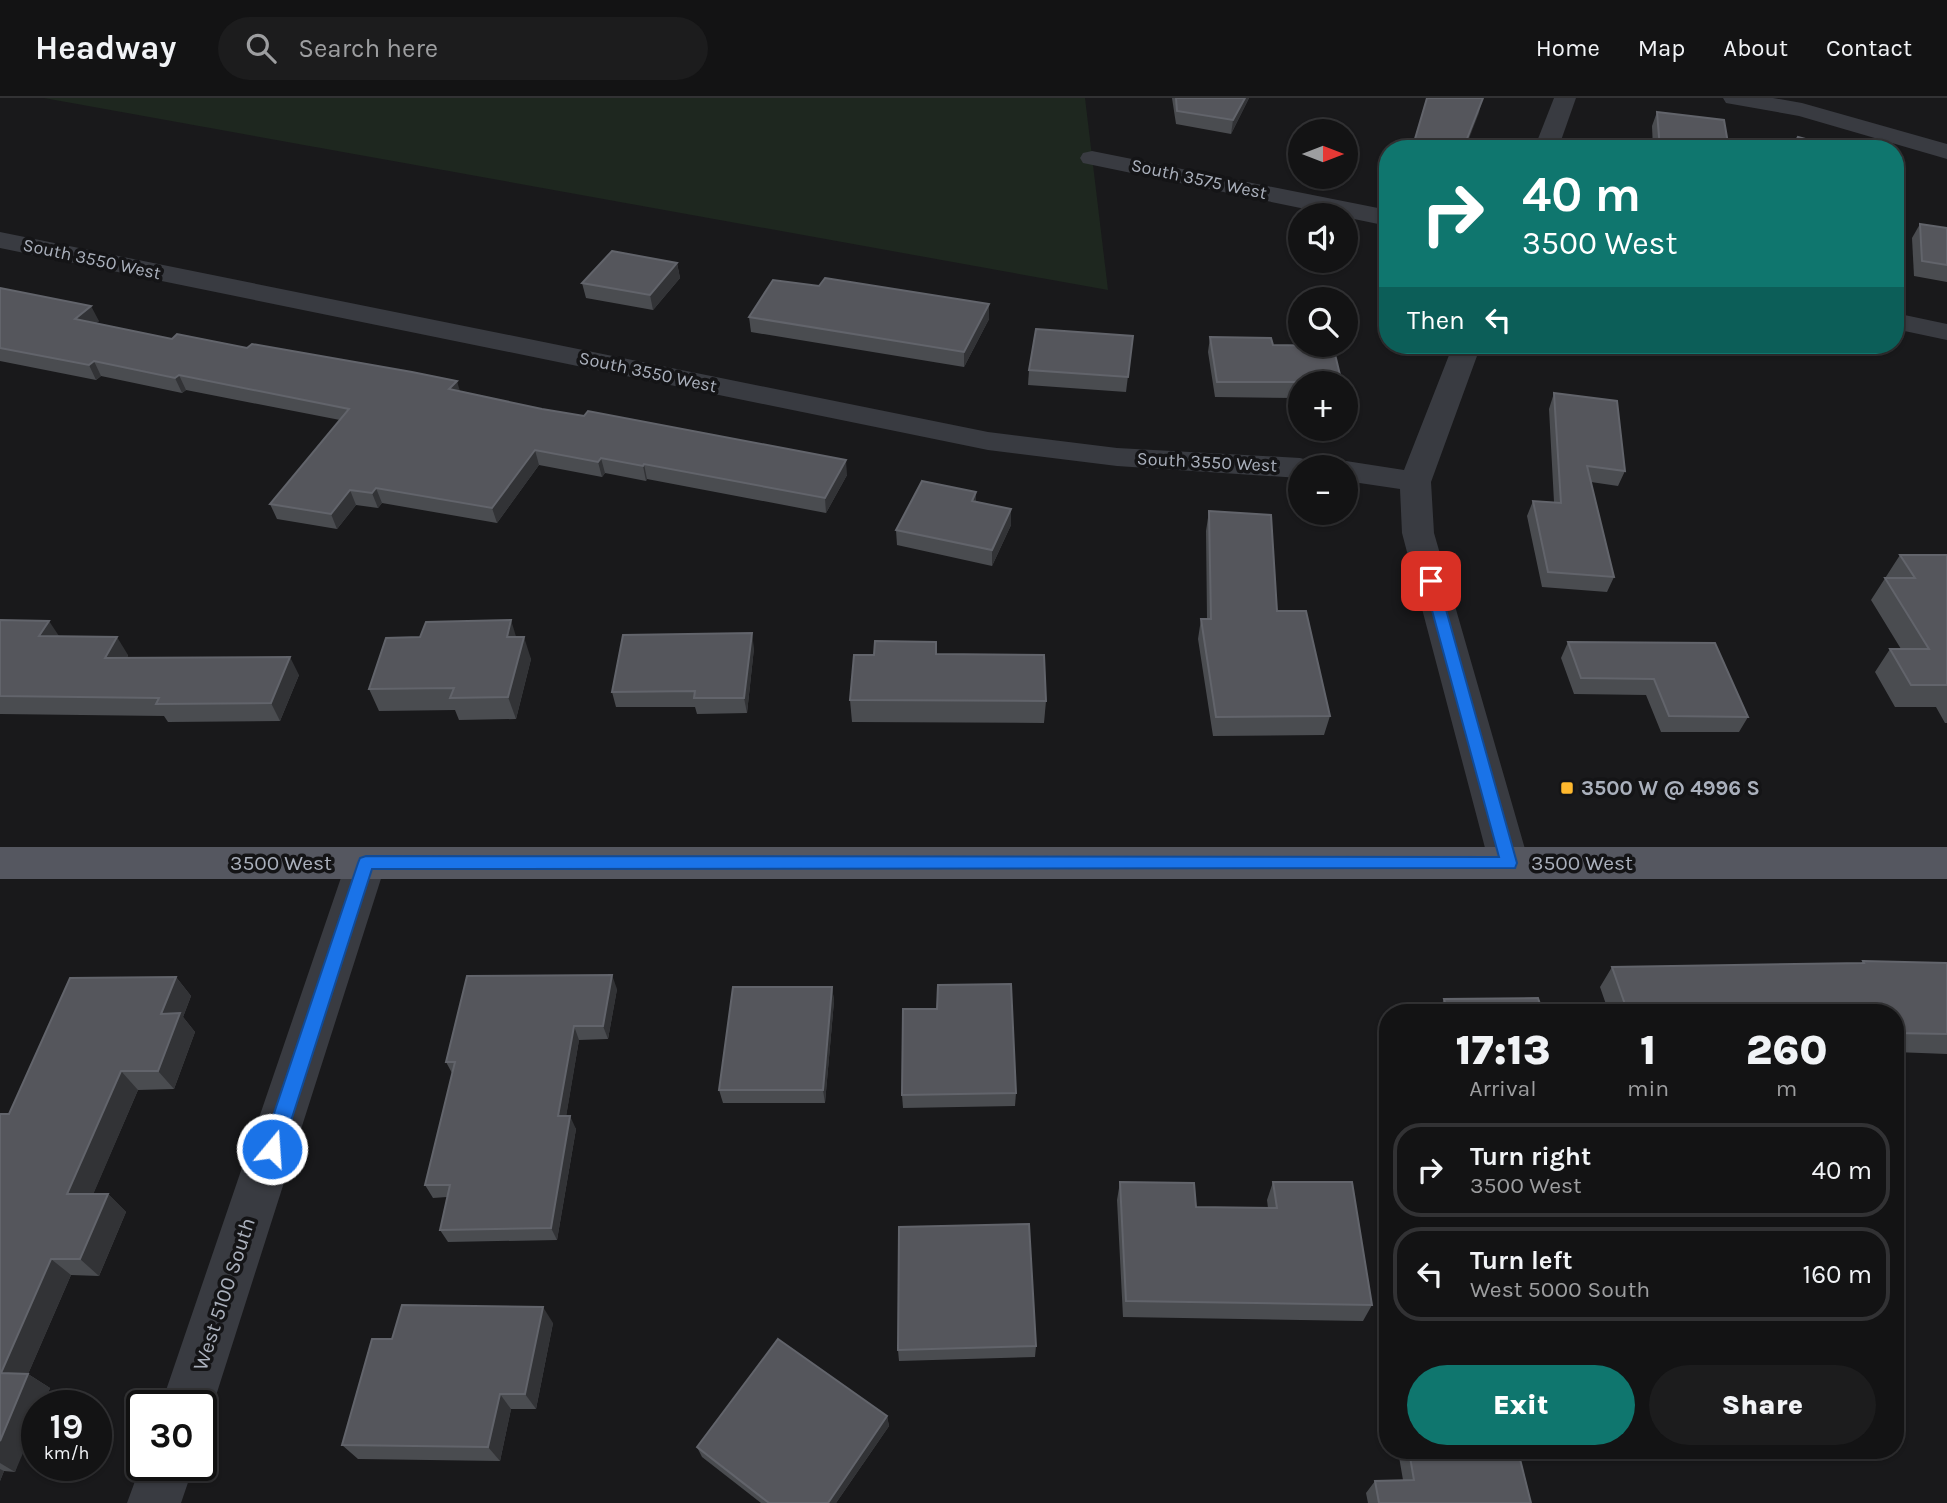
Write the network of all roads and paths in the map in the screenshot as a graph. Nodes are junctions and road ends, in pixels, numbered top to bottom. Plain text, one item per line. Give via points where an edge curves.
1 (1565, 98) edge
2 (1734, 98) edge
3 (1549, 140) edge
4 (1947, 152) edge
5 (1092, 158) dead end
6 (1379, 216) edge
7 (0, 240) edge
8 (1904, 323) edge
9 (1947, 332) edge
10 (1463, 354) edge
11 (1288, 467) edge
12 (1358, 473) edge
13 (1415, 482) junction
14 (0, 863) edge
15 (366, 863) junction
16 (1509, 863) junction
17 (1947, 863) edge
18 (192, 1390) edge
19 (162, 1481) edge
20 (154, 1503) edge

1 - 3 street
2 - 4 street via 1802,110
5 - 6 street, South 3575 West
7 - 11 street, South 3550 West via 988,441 1116,457
8 - 9 street
10 - 13 street
12 - 13 street
13 - 16 street via 1418,533
14 - 15 main road, 3500 West
15 - 16 main road, 3500 West
15 - 18 street, West 5100 South
16 - 17 main road, 3500 West
19 - 20 street

